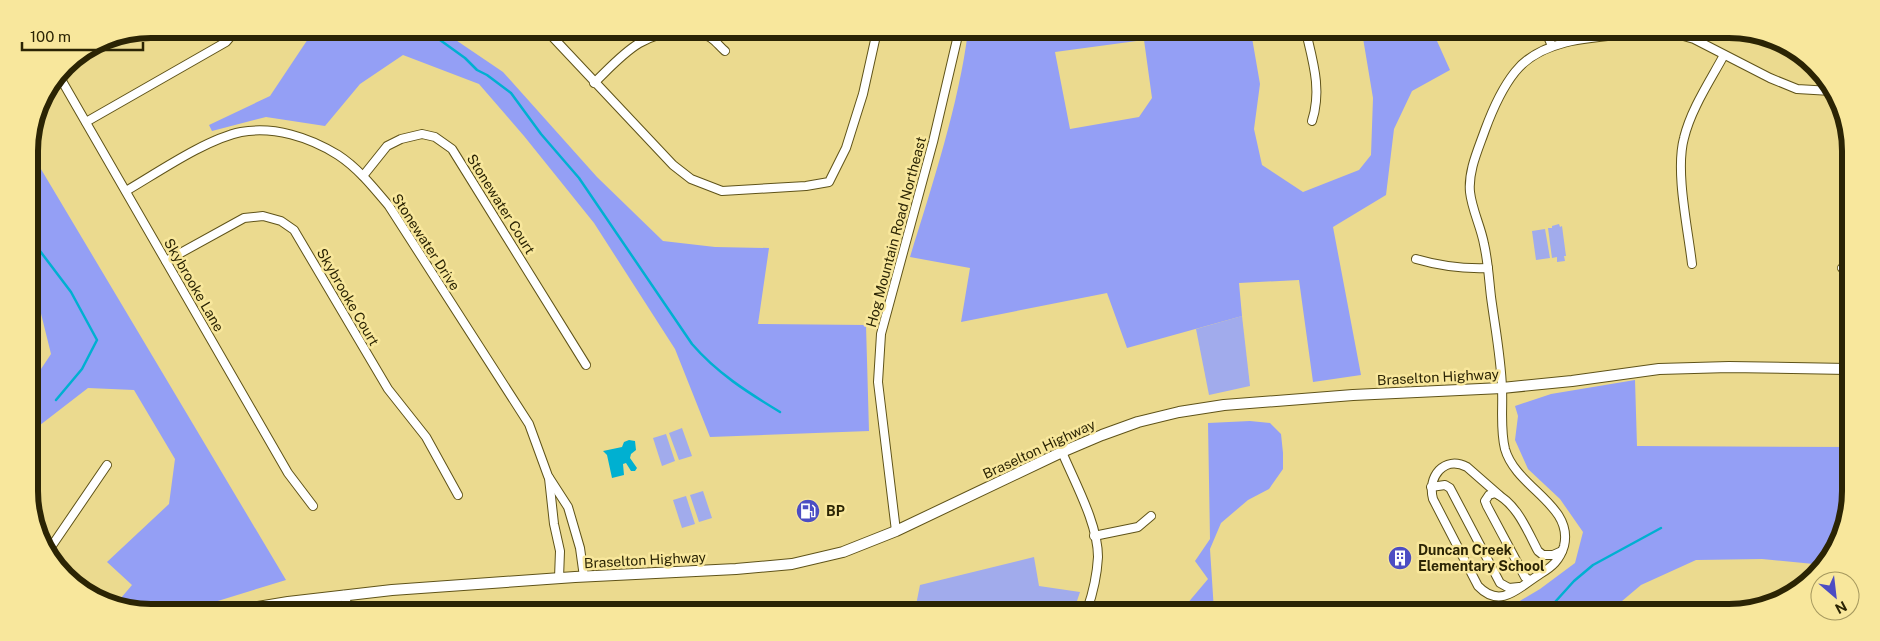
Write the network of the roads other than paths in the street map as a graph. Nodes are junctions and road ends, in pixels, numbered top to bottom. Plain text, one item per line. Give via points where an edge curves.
1 (229, 38) edge
2 (553, 38) edge
3 (647, 38) edge
4 (711, 38) edge
5 (876, 38) edge
6 (957, 38) edge
7 (1307, 38) edge
8 (1549, 38) edge
9 (1598, 38) edge
10 (1690, 38) edge
11 (1552, 46) junction
12 (725, 51) dead end
13 (1724, 55) junction
14 (62, 81) edge
15 (594, 83) junction
16 (1825, 91) edge
17 (1312, 121) dead end
18 (86, 122) junction
19 (363, 176) junction
20 (126, 191) junction
21 (166, 260) junction
22 (1416, 260) dead end
23 (1692, 264) dead end
24 (1488, 268) junction
25 (586, 365) dead end
26 (1842, 369) edge
27 (1502, 388) junction
28 (1062, 452) junction
29 (106, 465) dead end
30 (548, 476) junction
31 (1431, 487) junction
32 (458, 495) dead end
33 (1499, 495) junction
34 (313, 506) dead end
35 (1152, 516) dead end
36 (896, 531) junction
37 (1094, 536) junction
38 (52, 545) edge
39 (1562, 552) junction
40 (584, 577) junction
41 (559, 578) junction
42 (1529, 580) junction
43 (1518, 589) junction
44 (343, 595) junction
45 (1090, 603) edge
46 (276, 604) edge
47 (347, 604) edge

1 - 18 street
2 - 15 street
3 - 15 street via 627,51
4 - 12 street
5 - 15 street via 846,148 829,182 806,186 722,191 704,186 673,165
6 - 36 street, Hog Mountain Road Northeast via 881,334 878,382
7 - 17 street via 1317,83 1317,106
8 - 11 street
9 - 11 street
10 - 13 street
11 - 24 street via 1515,72 1492,111 1476,153 1470,192
13 - 16 street via 1797,89
13 - 23 street via 1692,115 1684,138 1681,169
14 - 18 street, Skybrooke Lane
18 - 20 street, Skybrooke Lane
19 - 20 street, Stonewater Drive via 339,156 307,140 273,130 240,132 205,146
19 - 25 street, Stonewater Court via 387,146 400,139 422,134 436,137 452,149
19 - 30 street, Stonewater Drive via 389,206 528,424
20 - 21 street, Skybrooke Lane
21 - 32 street, Skybrooke Court via 244,218 263,216 281,221 294,230 388,389 426,437
21 - 34 street, Skybrooke Lane via 288,473
22 - 24 street via 1464,269
24 - 27 street
26 - 27 main road, Braselton Highway via 1660,369
27 - 28 main road, Braselton Highway via 1224,405 1138,422
27 - 39 street via 1501,430 1506,451 1518,474 1562,518 1566,539
28 - 36 main road, Braselton Highway
28 - 37 street
29 - 38 street
30 - 40 street, Stonewater Drive via 568,507 580,548
30 - 41 street, Stonewater Drive via 560,551
31 - 33 street via 1436,472 1461,464
31 - 43 street via 1445,485 1450,488 1500,583
31 - 43 street via 1432,499 1478,586 1485,594 1499,598
33 - 39 street via 1514,507 1543,556
33 - 42 street via 1489,495 1485,501 1524,577
35 - 37 street via 1138,527
36 - 40 main road, Braselton Highway via 843,552 792,564
37 - 45 street via 1098,555
39 - 42 street via 1551,568
40 - 41 main road, Braselton Highway
41 - 44 main road, Braselton Highway
42 - 43 street
44 - 46 main road, Braselton Highway
44 - 47 street

